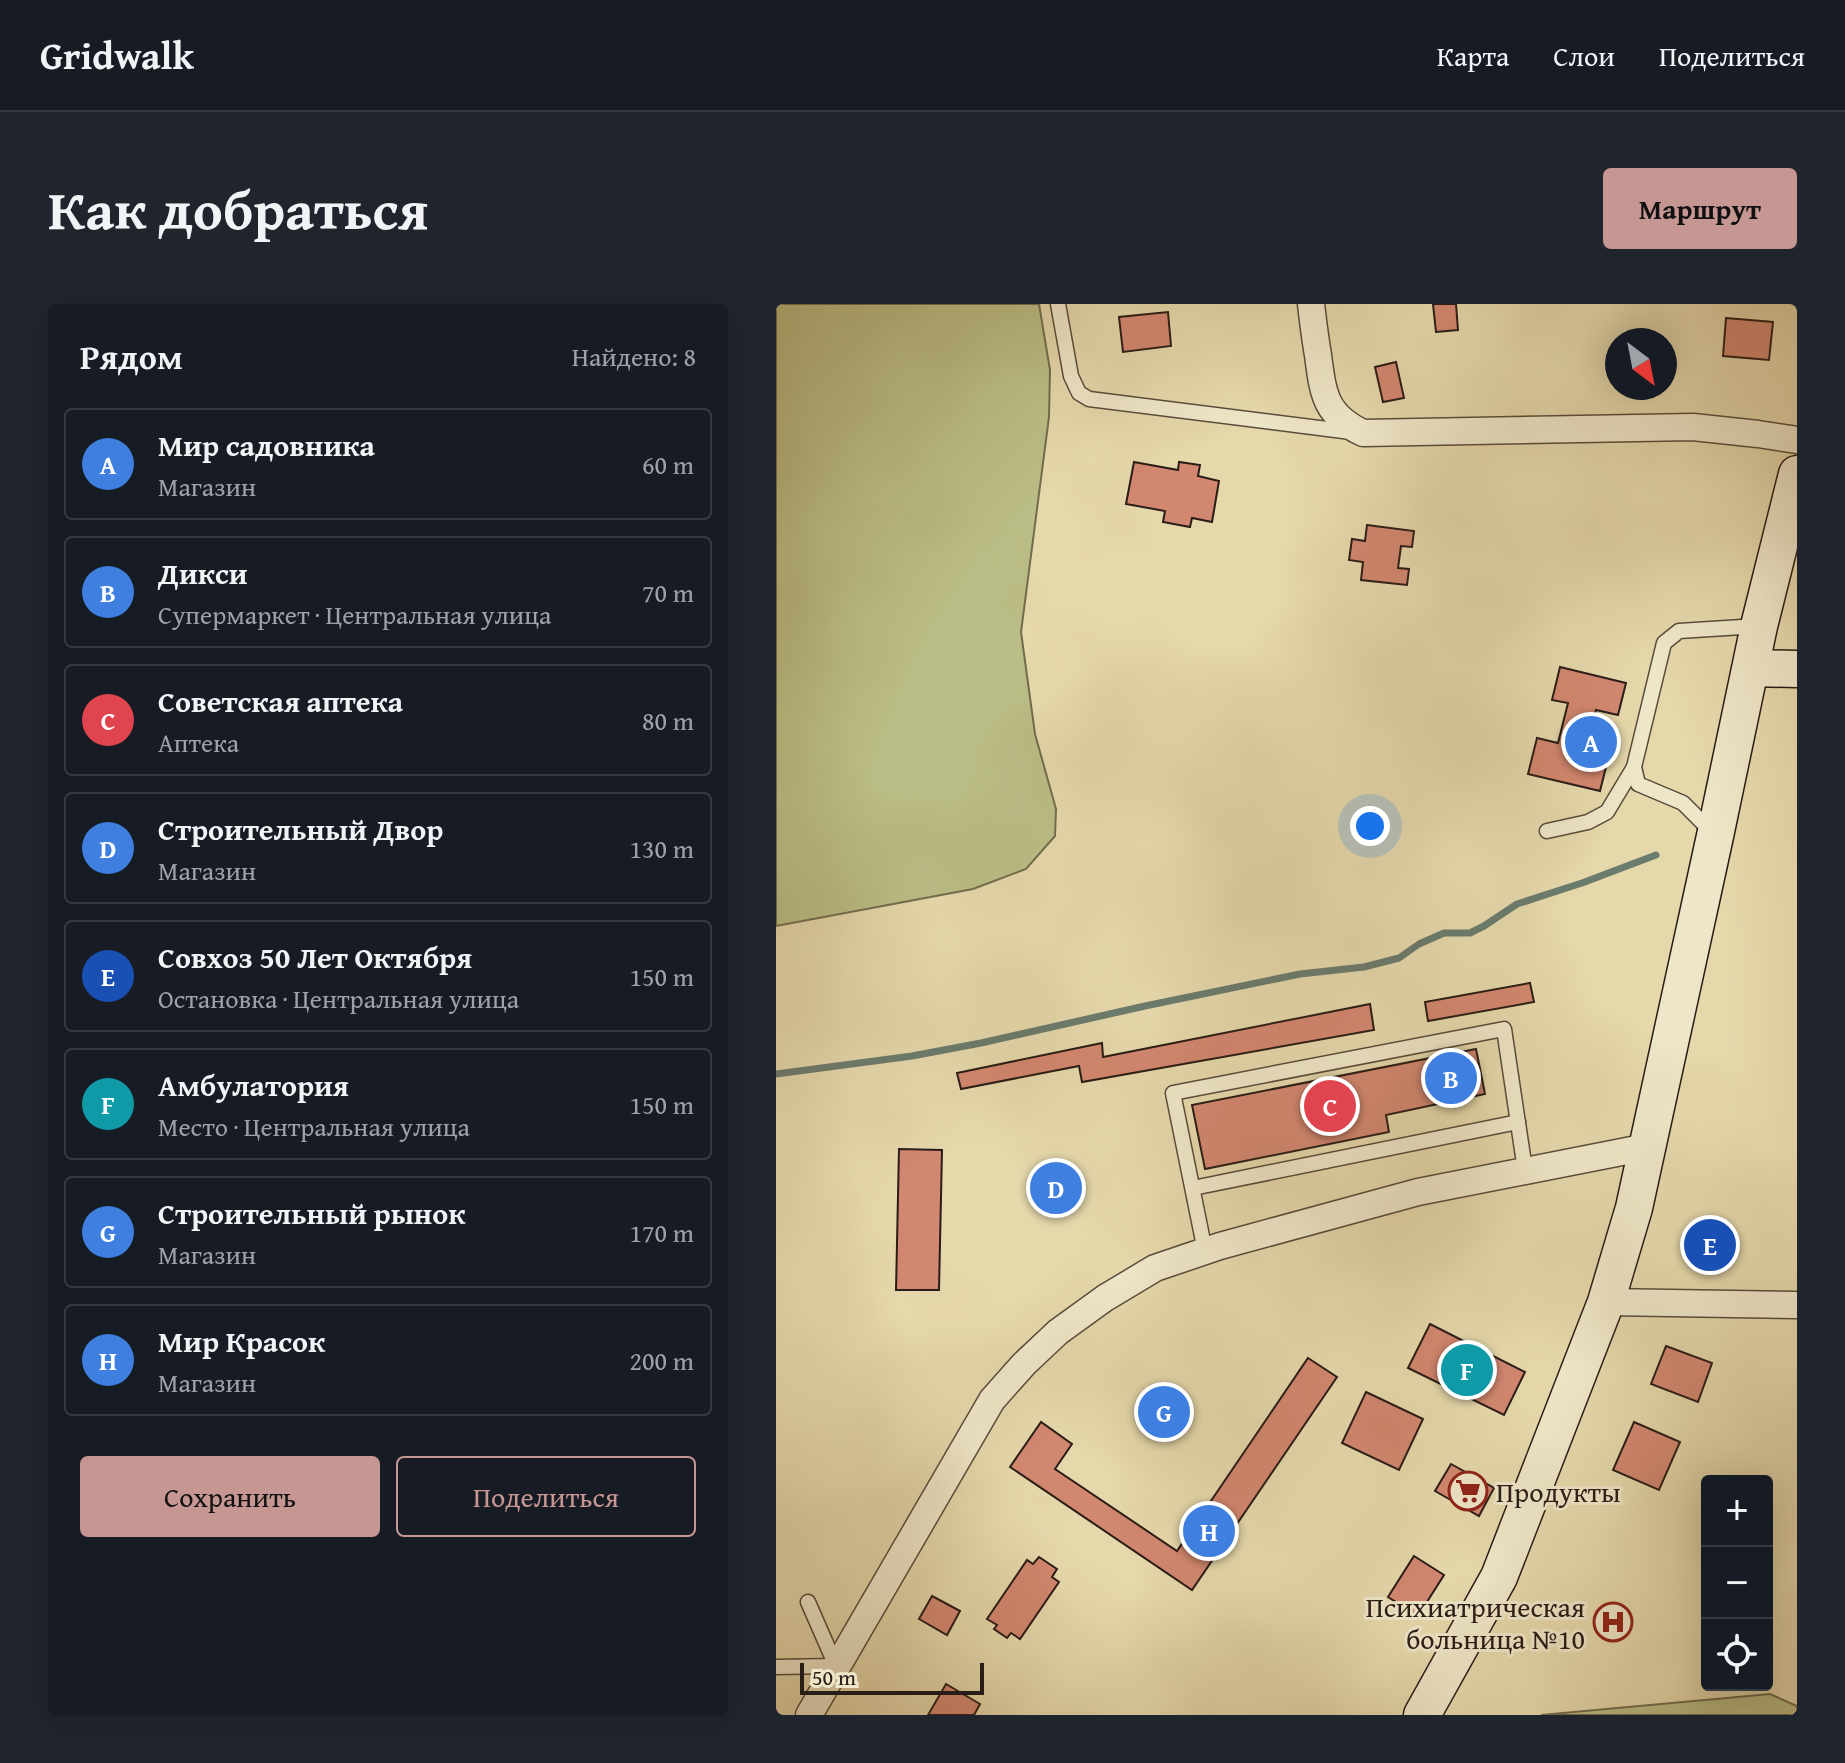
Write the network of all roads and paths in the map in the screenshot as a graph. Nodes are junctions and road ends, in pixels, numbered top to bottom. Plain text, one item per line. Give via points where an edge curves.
1 (1058, 304) edge
2 (1311, 304) edge
3 (1363, 433) junction
4 (1797, 440) edge
5 (1797, 474) edge
6 (1759, 626) junction
7 (1751, 668) junction
8 (1797, 669) edge
9 (1634, 767) junction
10 (1547, 831) dead end
11 (1715, 836) junction
12 (1518, 1122) junction
13 (1647, 1147) junction
14 (1525, 1170) junction
15 (1193, 1188) junction
16 (1205, 1251) junction
17 (1606, 1302) junction
18 (1797, 1305) edge
19 (808, 1602) dead end
20 (836, 1666) junction
21 (776, 1667) edge
22 (809, 1715) edge
23 (1422, 1715) edge

1 - 3 lane via 1071,376 1079,393 1089,399
2 - 3 street via 1324,396 1338,417
3 - 4 street via 1693,427
5 - 6 main road
6 - 7 main road
6 - 9 lane via 1679,631 1664,643
7 - 8 main road
7 - 11 main road
9 - 10 lane via 1607,812
9 - 11 lane via 1638,784 1683,803
11 - 13 main road
12 - 14 lane
12 - 15 lane
12 - 15 lane via 1504,1029 1173,1093
13 - 14 street
13 - 17 main road
14 - 16 street via 1418,1192
15 - 16 lane
16 - 20 street via 1155,1268 1105,1298 1024,1364 992,1400
17 - 18 street
17 - 23 main road via 1499,1577
19 - 20 lane
20 - 21 lane
20 - 22 street

